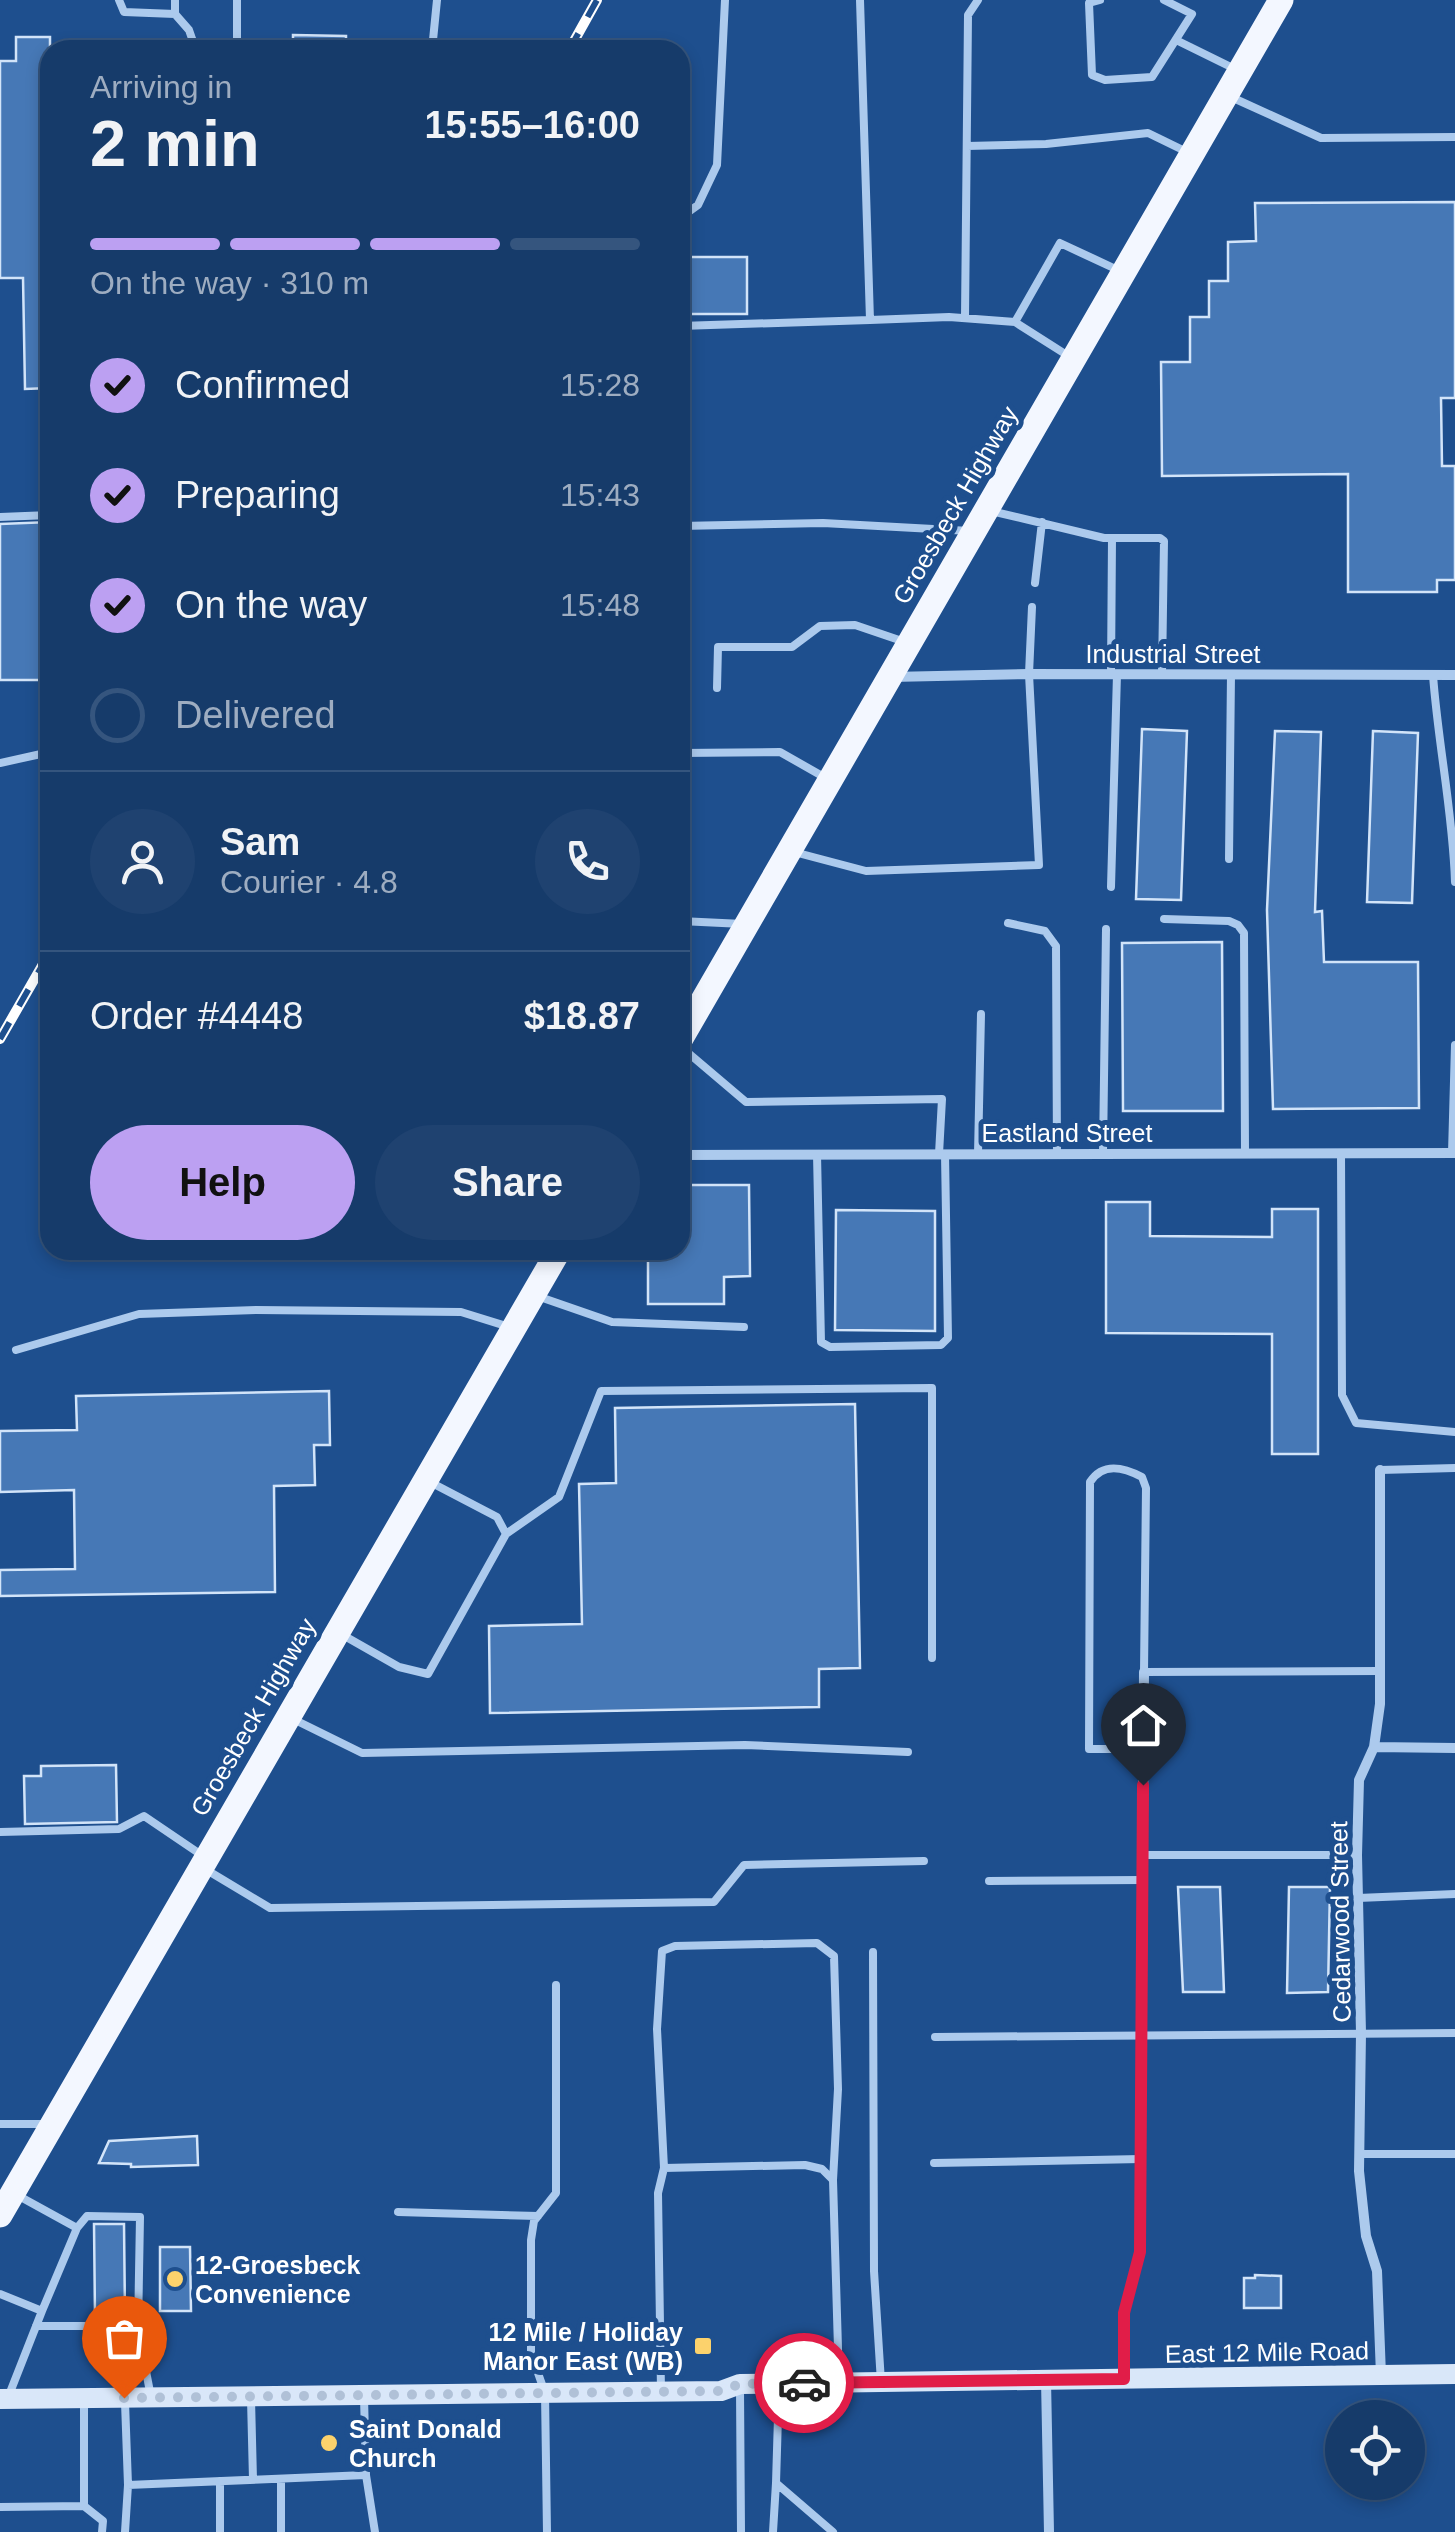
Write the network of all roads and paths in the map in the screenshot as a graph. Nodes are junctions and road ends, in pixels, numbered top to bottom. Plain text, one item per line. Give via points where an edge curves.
1 (118, 0) edge
2 (175, 0) edge
3 (237, 0) edge
4 (437, 0) edge
5 (725, 0) edge
6 (860, 0) edge
7 (978, 0) edge
8 (1100, 0) edge
9 (1164, 0) edge
10 (1281, 0) edge
11 (175, 14) junction
12 (192, 40) edge
13 (237, 40) edge
14 (433, 40) edge
15 (1176, 40) junction
16 (1240, 72) junction
17 (1227, 96) junction
18 (1455, 138) edge
19 (966, 146) junction
20 (1192, 155) junction
21 (690, 211) edge
22 (1124, 273) junction
23 (965, 318) junction
24 (870, 320) junction
25 (1015, 322) junction
26 (690, 326) edge
27 (1074, 359) junction
28 (40, 515) edge
29 (0, 517) edge
30 (981, 521) junction
31 (1042, 522) junction
32 (690, 526) edge
33 (1112, 538) junction
34 (1035, 583) dead end
35 (1032, 607) dead end
36 (909, 644) junction
37 (1028, 674) junction
38 (1114, 674) junction
39 (1162, 674) junction
40 (1231, 674) junction
41 (1433, 674) junction
42 (1455, 674) edge
43 (890, 677) junction
44 (717, 688) dead end
45 (690, 753) edge
46 (40, 754) edge
47 (0, 762) edge
48 (830, 781) junction
49 (1454, 848) edge
50 (789, 852) junction
51 (1229, 860) dead end
52 (1455, 882) edge
53 (1111, 888) dead end
54 (1164, 919) dead end
55 (690, 921) edge
56 (1008, 923) dead end
57 (747, 924) junction
58 (1106, 929) dead end
59 (981, 1014) dead end
60 (690, 1017) edge
61 (1455, 1045) edge
62 (690, 1052) edge
63 (1245, 1153) junction
64 (1340, 1153) junction
65 (1454, 1153) edge
66 (817, 1154) junction
67 (942, 1154) junction
68 (978, 1154) junction
69 (1057, 1154) junction
70 (1102, 1154) junction
71 (690, 1155) edge
72 (553, 1260) edge
73 (533, 1295) junction
74 (744, 1327) dead end
75 (513, 1328) junction
76 (16, 1350) dead end
77 (1455, 1432) edge
78 (1455, 1468) edge
79 (1380, 1470) joint
80 (426, 1479) junction
81 (506, 1534) junction
82 (337, 1632) junction
83 (932, 1658) dead end
84 (1144, 1672) junction
85 (1380, 1672) junction
86 (288, 1717) junction
87 (1374, 1747) junction
88 (1455, 1748) edge
89 (1143, 1750) junction
90 (908, 1752) dead end
91 (0, 1832) edge
92 (1357, 1855) junction
93 (1143, 1856) junction
94 (204, 1862) junction
95 (924, 1862) dead end
96 (1143, 1880) junction
97 (989, 1881) dead end
98 (1455, 1894) edge
99 (1358, 1898) junction
100 (873, 1952) dead end
101 (556, 1985) dead end
102 (1361, 2033) junction
103 (1455, 2033) edge
104 (936, 2037) dead end
105 (1143, 2037) junction
106 (0, 2124) edge
107 (53, 2124) junction
108 (1359, 2154) junction
109 (1455, 2154) edge
110 (1141, 2159) junction
111 (934, 2163) dead end
112 (664, 2168) junction
113 (833, 2180) junction
114 (6, 2204) edge
115 (398, 2212) dead end
116 (538, 2216) junction
117 (76, 2228) junction
118 (0, 2294) edge
119 (42, 2311) junction
120 (36, 2326) junction
121 (138, 2326) junction
122 (1455, 2374) edge
123 (1381, 2376) junction
124 (1124, 2379) junction
125 (1046, 2380) junction
126 (838, 2382) junction
127 (881, 2382) junction
128 (740, 2384) junction
129 (779, 2384) junction
130 (660, 2392) junction
131 (545, 2393) junction
132 (364, 2395) junction
133 (251, 2396) junction
134 (150, 2397) junction
135 (84, 2398) junction
136 (124, 2398) junction
137 (4, 2399) edge
138 (366, 2476) junction
139 (281, 2478) junction
140 (253, 2480) junction
141 (220, 2481) junction
142 (776, 2483) junction
143 (128, 2484) junction
144 (0, 2506) edge
145 (84, 2506) junction
146 (102, 2532) edge
147 (124, 2532) edge
148 (220, 2532) edge
149 (281, 2532) edge
150 (375, 2532) edge
151 (546, 2532) edge
152 (741, 2532) edge
153 (774, 2532) edge
154 (833, 2532) edge
155 (1049, 2532) edge

1 - 11 lane via 124,12
2 - 11 lane
3 - 13 lane
4 - 14 lane
5 - 21 lane via 717,166
6 - 24 lane
7 - 19 lane via 968,15
8 - 15 lane via 1089,3 1092,75 1152,78
9 - 15 lane via 1192,14
10 - 16 main road, Groesbeck Highway
11 - 12 lane
15 - 16 lane
16 - 17 main road, Groesbeck Highway
17 - 18 lane via 1321,138
17 - 20 main road, Groesbeck Highway
19 - 20 lane via 1148,132
19 - 23 lane
20 - 22 main road, Groesbeck Highway
22 - 25 lane via 1060,243
22 - 27 main road, Groesbeck Highway
23 - 24 lane
23 - 25 lane
24 - 26 lane
25 - 27 lane
27 - 30 main road, Groesbeck Highway
28 - 29 lane
30 - 31 lane
30 - 32 lane
30 - 36 main road, Groesbeck Highway
31 - 33 lane
31 - 34 lane
33 - 38 lane
33 - 39 lane via 1164,541
35 - 37 lane
36 - 43 main road, Groesbeck Highway
36 - 44 lane via 855,625 820,626 792,648 718,647
37 - 38 street, Industrial Street
37 - 43 street, Industrial Street
37 - 50 lane via 1039,865 866,871
38 - 39 street, Industrial Street
38 - 53 lane
39 - 40 street, Industrial Street
40 - 41 street, Industrial Street
40 - 51 lane
41 - 42 street, Industrial Street
41 - 49 lane
43 - 48 main road, Groesbeck Highway
45 - 48 lane via 780,752
46 - 47 lane
48 - 50 main road, Groesbeck Highway
49 - 52 lane
50 - 57 main road, Groesbeck Highway
54 - 63 lane via 1229,921 1244,934
55 - 57 lane
56 - 69 lane via 1045,931 1056,946
57 - 60 main road, Groesbeck Highway
58 - 70 lane
59 - 68 lane
61 - 65 lane
62 - 67 lane via 746,1102 942,1099
63 - 64 street, Eastland Street
63 - 70 street, Eastland Street
64 - 65 street, Eastland Street
64 - 77 lane via 1342,1395 1356,1423
66 - 67 street, Eastland Street
66 - 67 lane via 821,1342 830,1347 941,1345 948,1338
66 - 71 street, Eastland Street
67 - 68 street, Eastland Street
68 - 69 street, Eastland Street
69 - 70 street, Eastland Street
72 - 73 main road, Groesbeck Highway
73 - 74 lane via 612,1322
73 - 75 main road, Groesbeck Highway
75 - 76 lane via 461,1312 139,1314
75 - 80 main road, Groesbeck Highway
78 - 79 lane
79 - 85 street, Cedarwood Street
80 - 81 lane via 496,1517
80 - 82 main road, Groesbeck Highway
81 - 82 lane via 428,1674 399,1667
81 - 83 lane via 559,1496 602,1392 932,1388
82 - 86 main road, Groesbeck Highway
84 - 85 lane
84 - 89 street
84 - 89 lane via 1146,1488 1142,1477 1110,1468 1090,1482 1090,1749
85 - 87 street, Cedarwood Street
86 - 90 lane via 362,1753 734,1746
86 - 94 main road, Groesbeck Highway
87 - 88 street
87 - 92 street, Cedarwood Street via 1358,1780
89 - 93 street
91 - 94 lane via 119,1829 144,1816
92 - 93 lane
92 - 99 street, Cedarwood Street
93 - 96 street
94 - 95 lane via 270,1908 714,1902 744,1865
94 - 107 main road, Groesbeck Highway
96 - 97 lane
96 - 105 street
98 - 99 lane
99 - 102 street, Cedarwood Street
100 - 127 lane
101 - 116 lane via 556,2193
102 - 103 lane
102 - 105 lane
102 - 108 street, Cedarwood Street
104 - 105 lane
105 - 110 street
106 - 107 lane
107 - 114 main road, Groesbeck Highway
108 - 109 lane
108 - 123 street, Cedarwood Street via 1366,2236 1377,2271
110 - 111 lane
110 - 124 street via 1140,2252 1124,2313
112 - 113 lane via 805,2165
112 - 113 lane via 657,2029 662,1951 816,1944 834,1956
112 - 130 lane via 658,2192
113 - 126 lane
114 - 117 lane
115 - 116 lane
116 - 131 lane via 531,2240 531,2353
117 - 119 lane
117 - 121 lane via 87,2216 140,2217
118 - 119 lane
119 - 120 lane
120 - 121 lane
120 - 137 lane
121 - 134 lane
122 - 123 main road, East 12 Mile Road
123 - 124 main road, East 12 Mile Road
124 - 125 main road, East 12 Mile Road
125 - 127 main road, East 12 Mile Road
125 - 155 street
126 - 127 main road, East 12 Mile Road
126 - 129 main road, East 12 Mile Road
128 - 129 main road, East 12 Mile Road
128 - 130 main road, East 12 Mile Road
128 - 152 lane
129 - 142 lane
130 - 131 main road, East 12 Mile Road
131 - 132 main road, East 12 Mile Road
131 - 151 lane
132 - 133 main road, East 12 Mile Road
132 - 138 lane
133 - 134 main road, East 12 Mile Road
133 - 140 lane
134 - 136 main road, East 12 Mile Road
135 - 136 main road, East 12 Mile Road
135 - 137 main road, East 12 Mile Road
135 - 145 lane
136 - 143 lane
138 - 139 lane
138 - 150 lane
139 - 140 lane
139 - 149 lane
140 - 141 lane
141 - 143 lane
141 - 148 lane
142 - 153 lane
142 - 154 lane
143 - 147 lane
144 - 145 lane
145 - 146 lane via 102,2520

